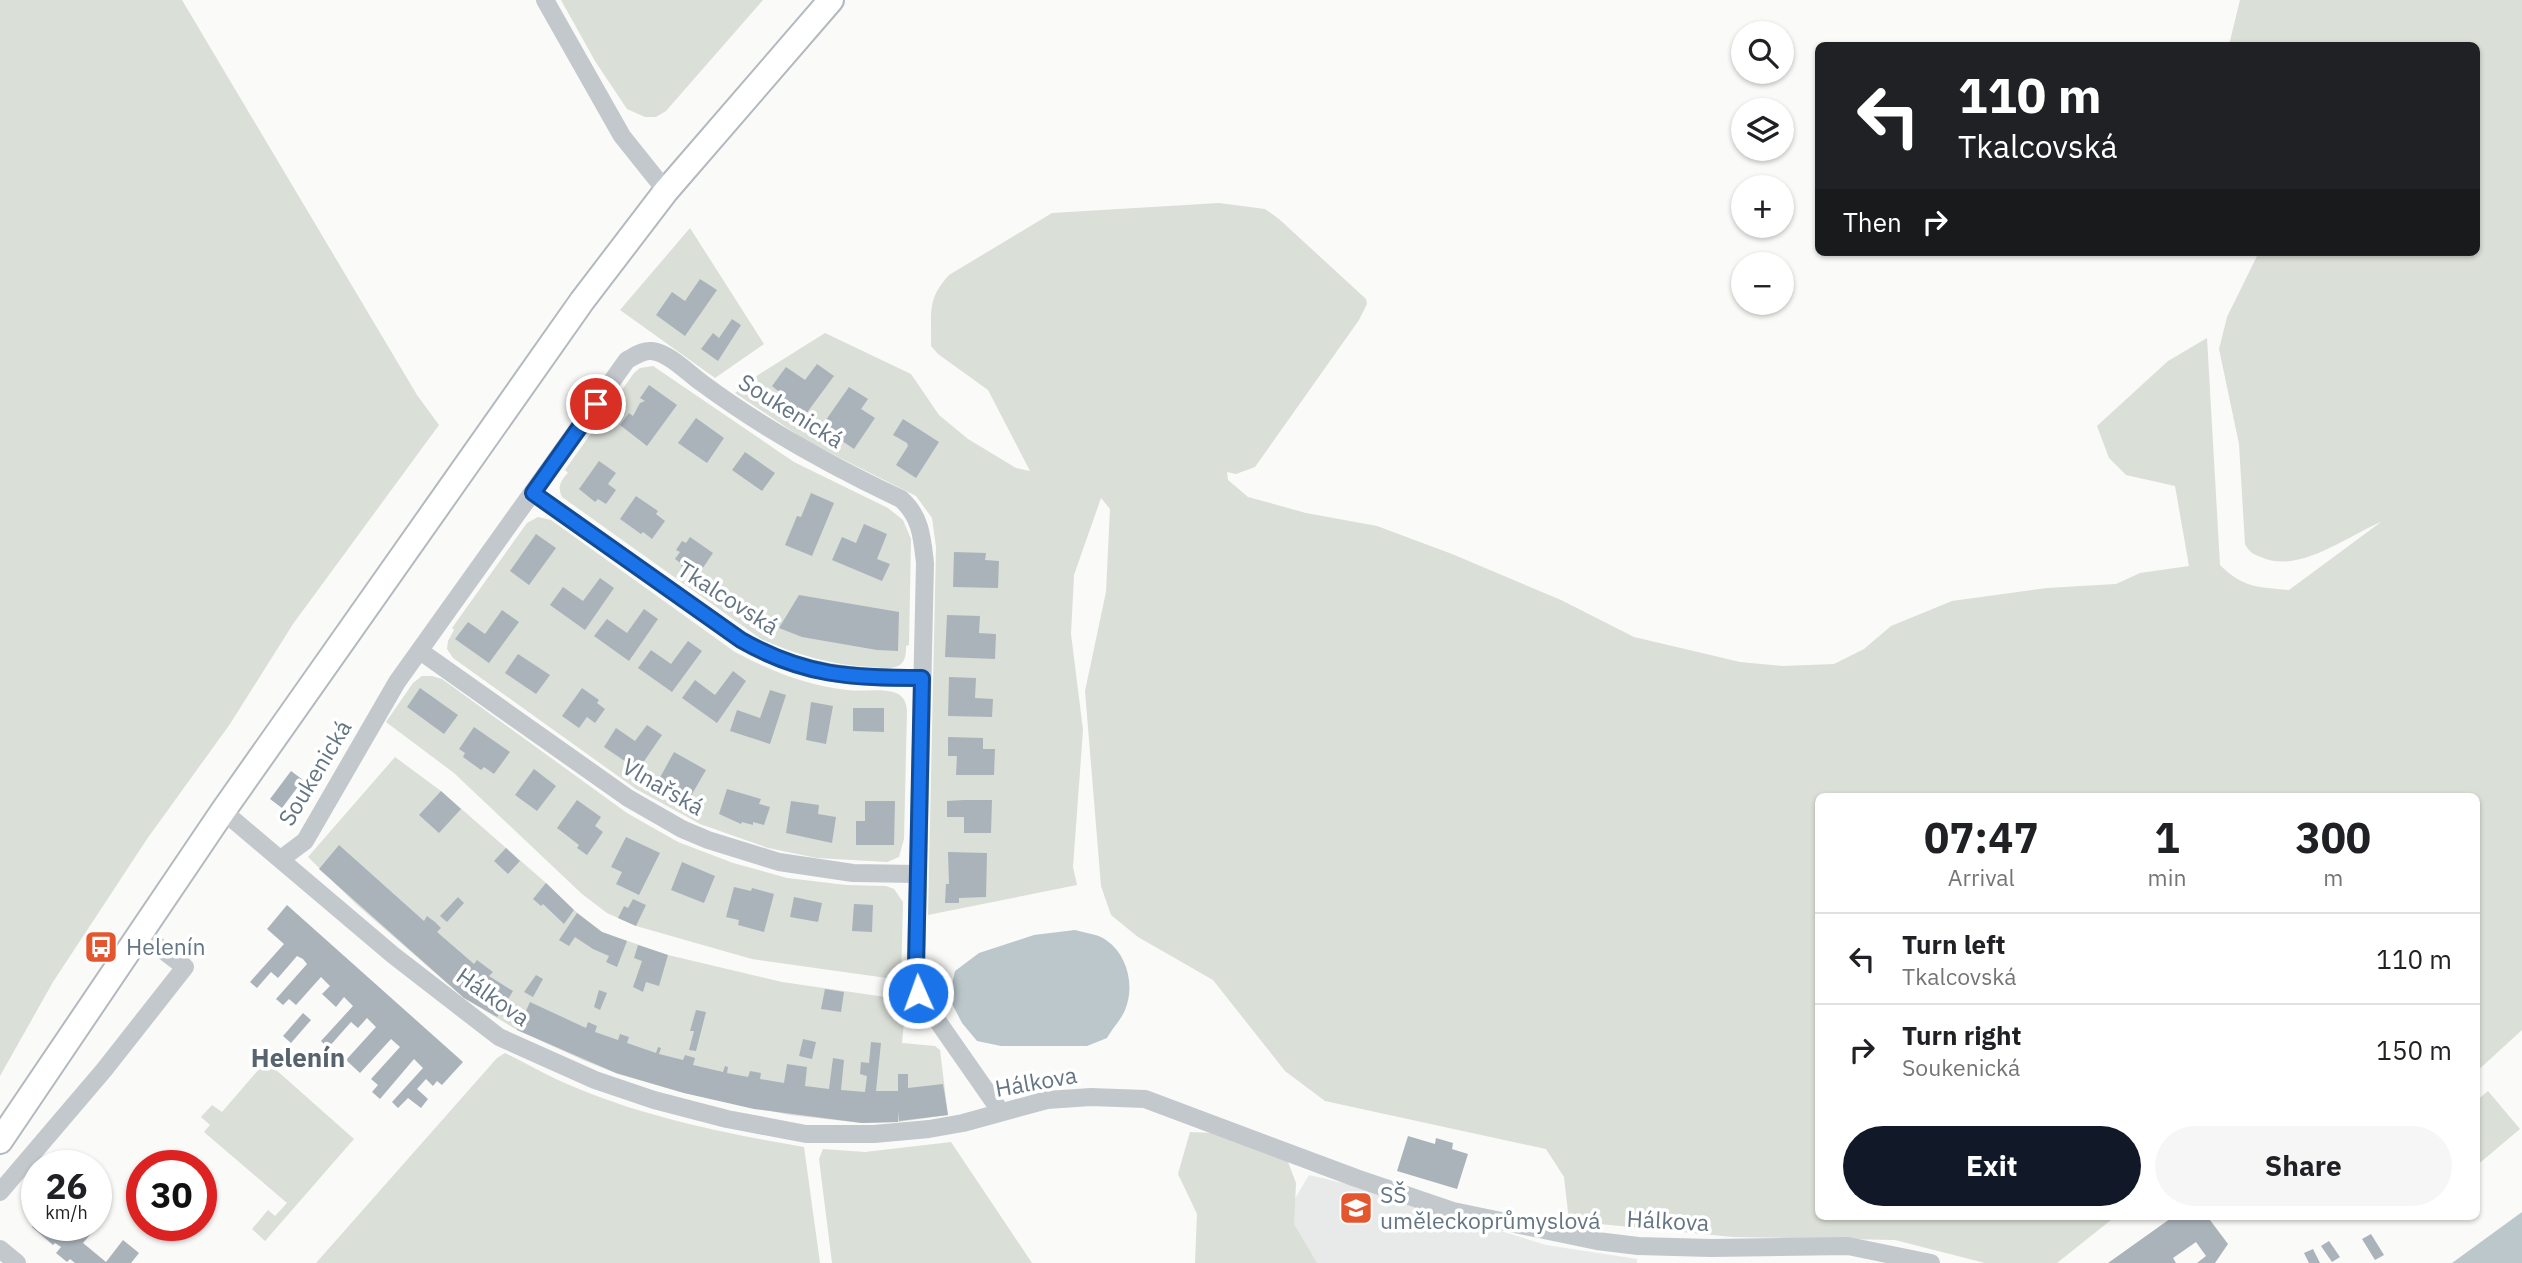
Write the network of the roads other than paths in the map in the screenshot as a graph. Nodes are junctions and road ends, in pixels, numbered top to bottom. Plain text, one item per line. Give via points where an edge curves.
1 (545, 0) edge
2 (831, 0) edge
3 (666, 191) junction
4 (533, 493) junction
5 (420, 651) junction
6 (922, 678) junction
7 (223, 811) junction
8 (281, 859) junction
9 (918, 874) junction
10 (139, 932) junction
11 (1001, 1112) junction
12 (0, 1141) edge
13 (0, 1192) edge
14 (0, 1249) edge
15 (17, 1263) edge
16 (1931, 1263) edge

1 - 3 street via 622,136
2 - 3 main road
3 - 7 main road via 582,302
4 - 5 street, Soukenická
4 - 6 street, Tkalcovská via 741,640 782,661 830,674
4 - 6 street, Soukenická via 627,360 652,351 666,357 802,450 901,499 912,509 925,563
5 - 8 street, Soukenická via 304,841
5 - 9 street, Vlnařská via 628,798 682,830 779,862 853,873
6 - 9 street, Soukenická
7 - 8 street, Hálkova
7 - 10 main road
8 - 11 street, Hálkova via 393,955 499,1037 595,1080 726,1119 806,1134 929,1129
9 - 11 street, Soukenická via 918,993
10 - 12 main road
10 - 13 street via 185,967
11 - 16 street, Hálkova via 1047,1100 1144,1099 1452,1211 1638,1246 1848,1246
14 - 15 street

